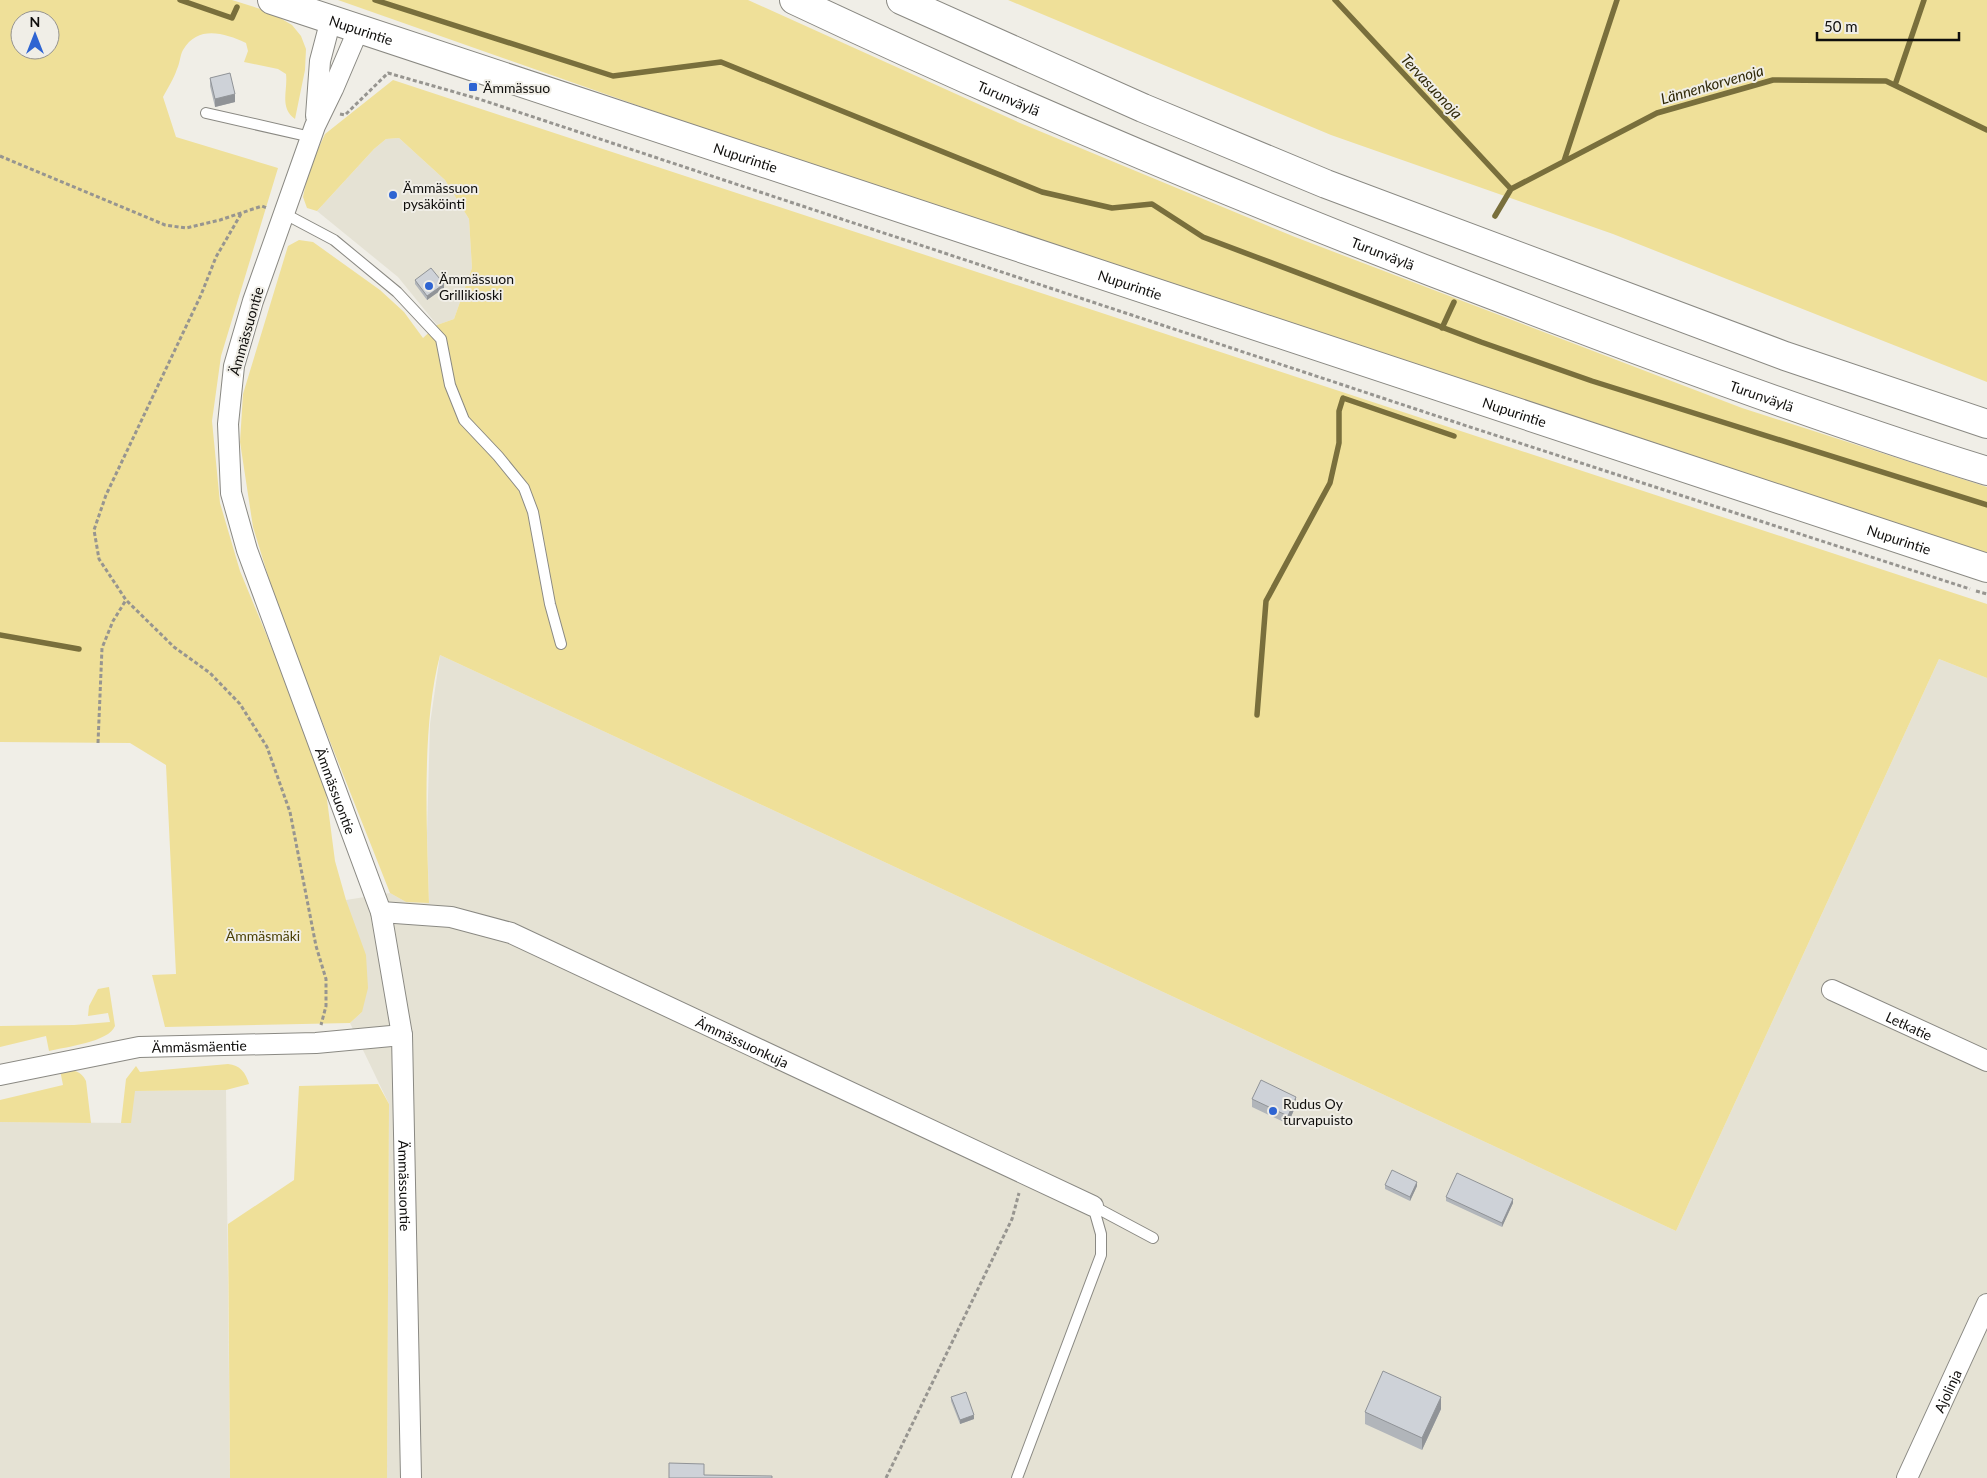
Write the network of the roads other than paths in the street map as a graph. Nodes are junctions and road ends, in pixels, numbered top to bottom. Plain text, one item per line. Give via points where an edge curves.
1 (272, 0) edge
2 (794, 0) edge
3 (901, 0) edge
4 (331, 19) junction
5 (358, 28) junction
6 (206, 113) dead end
7 (313, 132) junction
8 (285, 214) junction
9 (1987, 424) edge
10 (1987, 471) edge
11 (1987, 568) edge
12 (561, 644) dead end
13 (381, 912) junction
14 (1832, 990) dead end
15 (402, 1035) junction
16 (1987, 1061) edge
17 (0, 1075) edge
18 (1093, 1206) junction
19 (1153, 1238) dead end
20 (1987, 1304) edge
21 (1915, 1476) edge
22 (411, 1478) edge
23 (1017, 1478) edge

1 - 4 main road, Nupurintie
2 - 10 main road, Turunväylä via 1130,150 1316,227 1772,399
3 - 9 main road via 1142,108 1326,184 1767,350
4 - 5 main road, Nupurintie
4 - 7 street, Ämmässuontie via 320,61
5 - 7 street, Ämmässuontie
5 - 11 main road, Nupurintie
6 - 7 lane
7 - 8 street, Ämmässuontie
8 - 12 lane via 334,240 397,292 441,339 450,385 464,420 524,488 533,512
8 - 13 street, Ämmässuontie via 253,300 234,366 228,424 231,493 247,550
13 - 15 street, Ämmässuontie
13 - 18 street, Ämmässuonkuja via 451,917 511,933
14 - 16 street, Letkatie
15 - 17 street, Ämmäsmäentie via 316,1043 139,1047
15 - 22 street, Ämmässuontie
18 - 19 lane
18 - 23 lane via 1101,1234 1101,1255
20 - 21 street, Ajolinja

